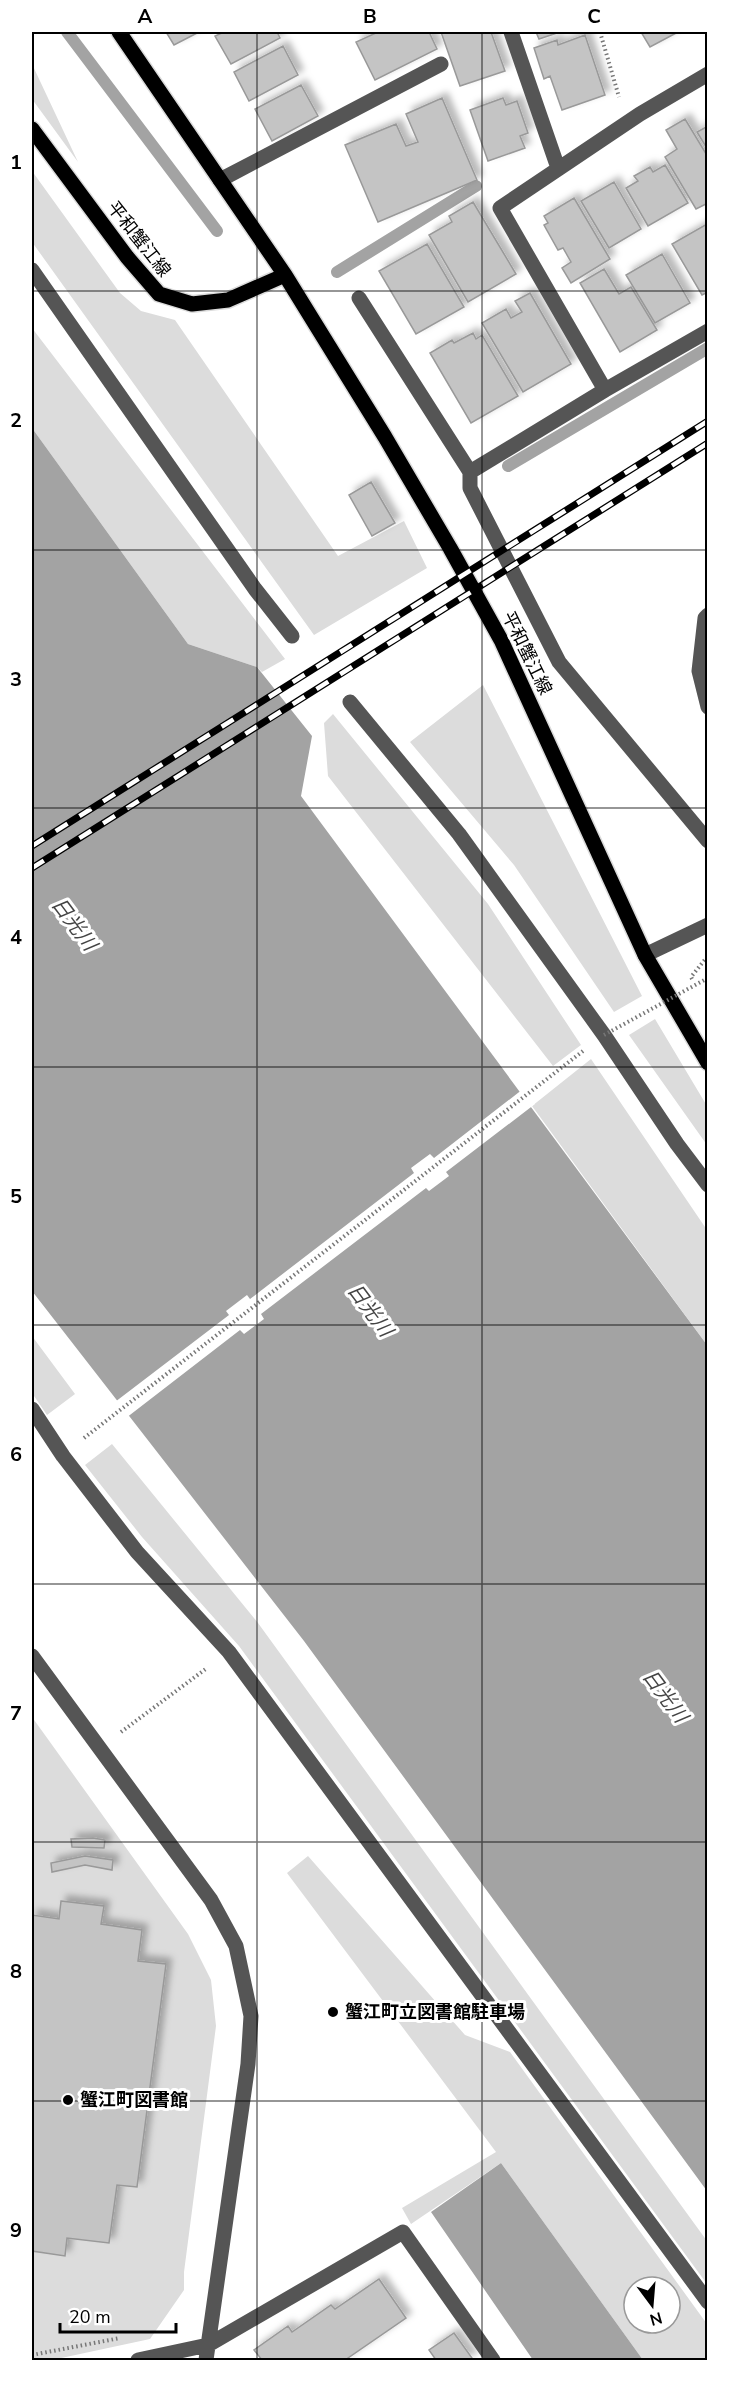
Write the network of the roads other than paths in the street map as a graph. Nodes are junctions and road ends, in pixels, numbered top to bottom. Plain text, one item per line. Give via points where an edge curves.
1 (119, 32) edge
2 (511, 32) edge
3 (441, 64) dead end
4 (708, 74) edge
5 (32, 129) edge
6 (558, 168) junction
7 (220, 180) junction
8 (32, 270) edge
9 (285, 275) junction
10 (359, 298) dead end
11 (708, 331) edge
12 (605, 390) junction
13 (470, 472) junction
14 (708, 615) edge
15 (292, 636) dead end
16 (350, 702) dead end
17 (708, 707) edge
18 (708, 841) edge
19 (708, 925) edge
20 (645, 955) junction
21 (708, 1063) edge
22 (708, 1185) edge
23 (32, 1409) edge
24 (32, 1656) edge
25 (708, 2302) edge
26 (208, 2345) junction
27 (138, 2361) edge
28 (206, 2361) edge
29 (493, 2361) edge

1 - 7 main road, 平和蟹江線
2 - 6 street
3 - 7 street
4 - 6 street
5 - 9 main road, 平和蟹江線 via 159,294 192,304 228,300
6 - 12 street via 500,208
7 - 9 main road, 平和蟹江線
8 - 15 street
9 - 20 main road, 平和蟹江線 via 385,437 501,640
10 - 13 street
11 - 12 street
12 - 13 street
13 - 18 street via 470,488 559,662
14 - 17 street via 699,671
16 - 22 street via 459,834
19 - 20 street
20 - 21 main road, 平和蟹江線
23 - 25 street via 137,1552 229,1652
24 - 26 street via 211,1900 236,1946 251,2016 248,2064
26 - 27 street
26 - 28 street
26 - 29 street via 403,2232

